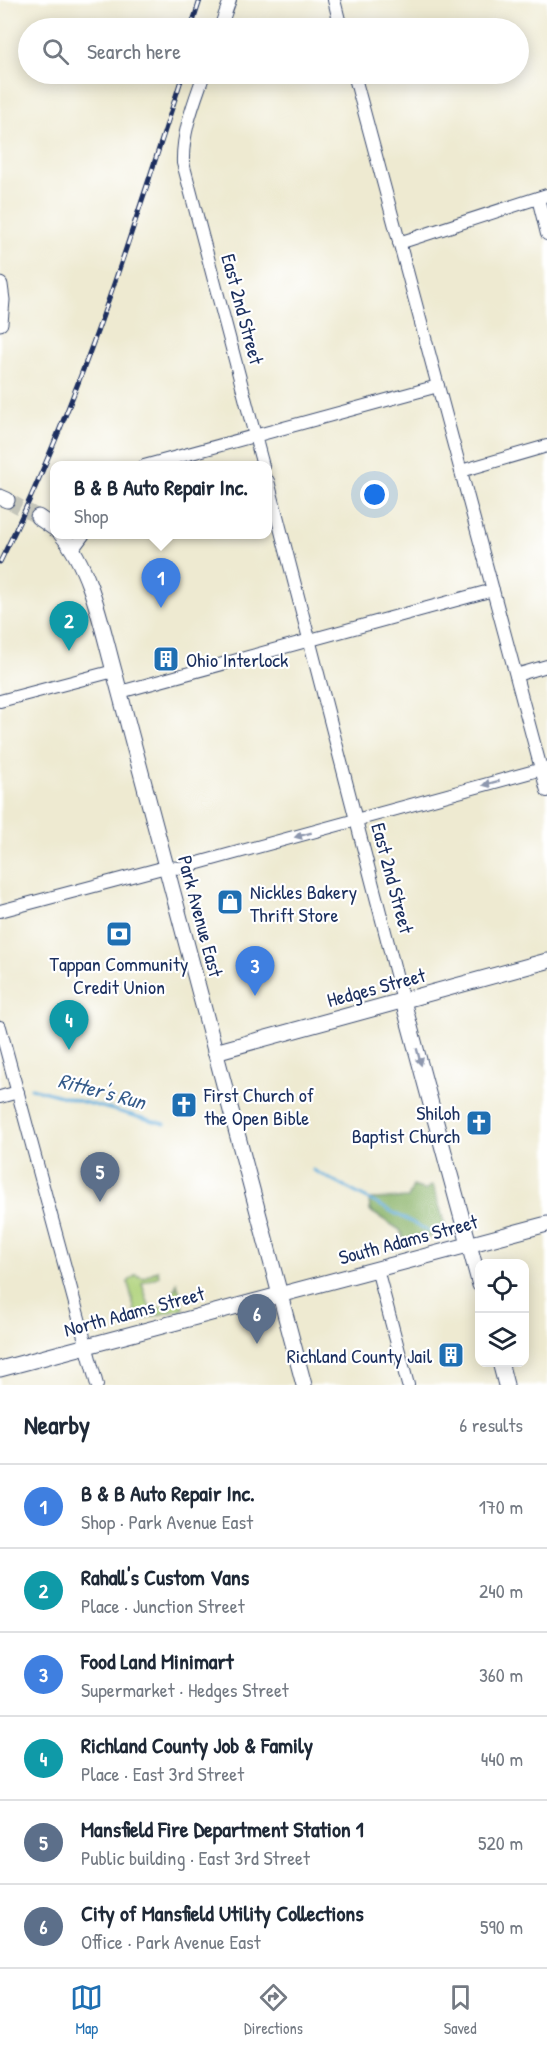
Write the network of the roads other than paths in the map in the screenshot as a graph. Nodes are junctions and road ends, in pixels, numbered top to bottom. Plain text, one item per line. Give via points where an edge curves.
1 (230, 0) edge
2 (334, 0) edge
3 (224, 18) edge
4 (338, 18) edge
5 (201, 84) edge
6 (357, 84) edge
7 (542, 196) edge
8 (547, 234) edge
9 (399, 243) junction
10 (0, 285) edge
11 (0, 323) edge
12 (438, 386) junction
13 (255, 434) junction
14 (547, 446) edge
15 (158, 461) edge
16 (262, 461) edge
17 (461, 471) junction
18 (272, 500) edge
19 (38, 517) tunnel mouth
20 (50, 525) edge
21 (64, 539) edge
22 (80, 539) edge
23 (72, 550) junction
24 (493, 590) junction
25 (309, 640) junction
26 (547, 666) edge
27 (114, 670) junction
28 (516, 675) junction
29 (120, 692) junction
30 (0, 701) edge
31 (544, 768) edge
32 (547, 791) edge
33 (356, 821) junction
34 (166, 867) junction
35 (0, 911) edge
36 (547, 961) edge
37 (404, 1001) junction
38 (0, 1027) edge
39 (215, 1052) junction
40 (18, 1092) junction
41 (0, 1097) edge
42 (547, 1224) edge
43 (469, 1244) junction
44 (475, 1266) edge
45 (377, 1269) junction
46 (279, 1294) junction
47 (87, 1346) junction
48 (501, 1367) edge
49 (0, 1369) edge
50 (97, 1385) edge
51 (304, 1385) edge
52 (408, 1385) edge
53 (506, 1385) edge

1 - 3 street
2 - 4 street
5 - 13 street, East 2nd Street via 185,133 183,163
6 - 9 street
7 - 8 street
7 - 9 street
9 - 12 street
10 - 11 main road
12 - 13 street
12 - 17 street
13 - 15 street
13 - 16 street, East 2nd Street
14 - 17 street
17 - 24 street
18 - 25 street, East 2nd Street
19 - 20 main road
21 - 23 main road, Park Avenue East
22 - 23 street
23 - 27 main road, Park Avenue East via 90,590
24 - 25 street
24 - 28 street
25 - 29 street
25 - 33 street, East 2nd Street
26 - 28 street
27 - 29 main road, Park Avenue East
27 - 30 street
28 - 31 street
29 - 34 main road, Park Avenue East
31 - 32 street
31 -> 33 street
33 -> 34 street via 180,868
33 - 37 street, East 2nd Street
34 - 35 street
34 - 39 main road, Park Avenue East
36 - 37 main road, Hedges Street
37 - 39 main road, Hedges Street
37 -> 43 main road, East 2nd Street
38 - 40 street
39 - 46 main road, Park Avenue East
40 - 41 street
40 - 47 street
42 - 43 main road, South Adams Street
43 - 44 main road, East 2nd Street
43 - 45 main road, South Adams Street
45 - 46 main road, South Adams Street
45 - 52 street
46 - 47 main road, North Adams Street
46 - 51 main road, Park Avenue East
47 - 49 main road, North Adams Street
47 - 50 street
48 - 53 main road

